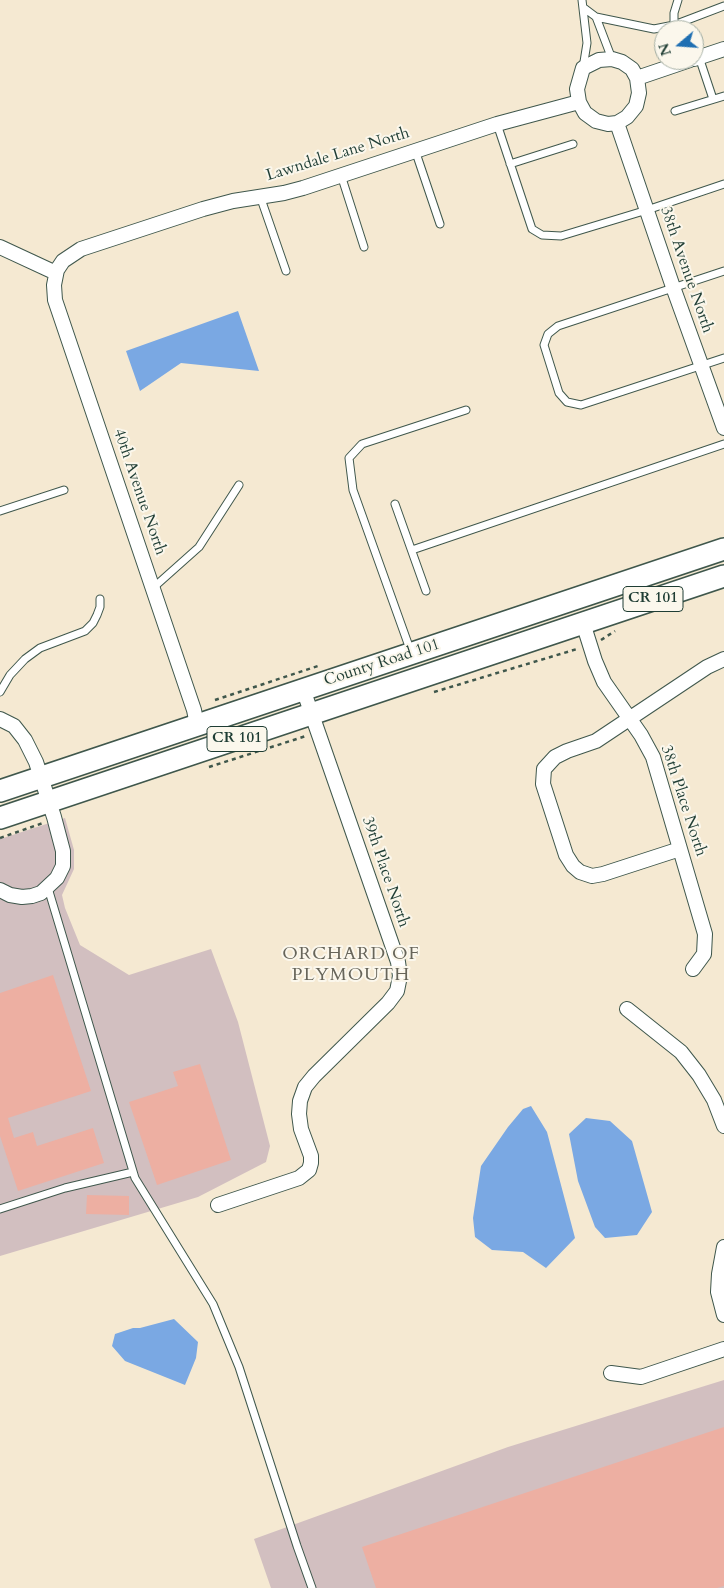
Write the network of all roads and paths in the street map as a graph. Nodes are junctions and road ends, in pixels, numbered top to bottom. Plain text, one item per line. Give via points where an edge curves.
1 (582, 0) edge
2 (678, 0) edge
3 (724, 6) edge
4 (584, 8) junction
5 (596, 17) junction
6 (674, 20) edge
7 (687, 20) edge
8 (654, 29) edge
9 (724, 49) edge
10 (704, 56) edge
11 (612, 59) junction
12 (583, 68) junction
13 (661, 70) edge
14 (700, 70) edge
15 (637, 78) junction
16 (724, 96) edge
17 (713, 99) junction
18 (579, 102) junction
19 (675, 111) dead end
20 (617, 123) junction
21 (497, 124) junction
22 (573, 144) dead end
23 (415, 150) junction
24 (510, 164) junction
25 (341, 175) junction
26 (724, 184) edge
27 (260, 196) junction
28 (647, 210) junction
29 (440, 224) dead end
30 (0, 247) edge
31 (364, 247) dead end
32 (57, 271) junction
33 (286, 271) dead end
34 (724, 271) edge
35 (673, 288) junction
36 (724, 358) edge
37 (701, 366) junction
38 (466, 410) dead end
39 (724, 428) edge
40 (724, 444) edge
41 (239, 486) dead end
42 (64, 490) dead end
43 (395, 504) dead end
44 (0, 511) edge
45 (724, 549) edge
46 (412, 550) junction
47 (724, 576) edge
48 (152, 588) junction
49 (426, 591) dead end
50 (100, 599) dead end
51 (582, 623) junction
52 (411, 653) junction
53 (724, 659) edge
54 (303, 689) junction
55 (0, 692) edge
56 (311, 714) junction
57 (630, 719) junction
58 (0, 720) edge
59 (197, 725) junction
60 (40, 777) junction
61 (0, 790) edge
62 (48, 802) junction
63 (0, 818) edge
64 (35, 826) dead end
65 (0, 838) edge
66 (680, 849) junction
67 (48, 888) junction
68 (0, 890) edge
69 (693, 969) dead end
70 (627, 1009) dead end
71 (724, 1126) edge
72 (133, 1172) junction
73 (218, 1205) dead end
74 (0, 1209) edge
75 (724, 1247) edge
76 (724, 1314) edge
77 (724, 1349) edge
78 (611, 1373) dead end
79 (312, 1588) edge

1 - 4 lane
2 - 6 lane
3 - 7 lane
4 - 5 lane
4 - 12 lane via 587,43
5 - 8 lane
5 - 11 lane
9 - 10 street
11 - 12 street via 599,60
11 - 15 street via 632,69
12 - 18 street via 577,89
13 - 15 street
14 - 17 lane
15 - 20 street via 639,93 636,106
16 - 17 lane
17 - 19 lane
18 - 20 street via 585,113 596,121
18 - 21 street, Lawndale Lane North
20 - 28 street, 38th Avenue North
21 - 23 street, Lawndale Lane North
21 - 24 lane
22 - 24 lane
23 - 25 street, Lawndale Lane North
23 - 29 lane
24 - 28 lane via 532,229 542,235 561,236
25 - 27 street, Lawndale Lane North via 284,193
25 - 31 lane
26 - 28 lane
27 - 32 street, Lawndale Lane North via 203,209 81,249 62,261
27 - 33 lane
28 - 35 street, 38th Avenue North
30 - 32 street
32 - 48 street, 40th Avenue North via 55,300
34 - 35 lane
35 - 37 street, 38th Avenue North
35 - 37 lane via 558,326 548,334 544,345 559,393 567,402 581,405
36 - 37 lane
37 - 39 street, 38th Avenue North
38 - 52 lane via 362,444 349,458 353,490
40 - 46 lane
41 - 48 lane via 200,547
42 - 44 lane
43 - 46 lane
45 - 52 main road, County Road 101 / CR 101
46 - 49 lane
47 - 51 main road, County Road 101 / CR 101
48 - 59 street, 40th Avenue North
50 - 55 lane via 93,624 85,631 40,648 10,675
51 - 56 main road, County Road 101 / CR 101
51 - 57 street, 38th Place North via 604,682
52 - 54 main road, County Road 101 / CR 101
53 - 57 street
54 - 56 street, 39th Place North
54 - 59 main road, County Road 101 / CR 101
56 - 62 main road, County Road 101 / CR 101
56 - 73 street, 39th Place North via 398,962 400,976 388,1003 305,1087 299,1114 310,1156 309,1170 299,1178
57 - 66 street, 38th Place North via 653,757
57 - 66 street via 596,741 555,757 544,768 543,784 566,855 580,872 592,876
58 - 60 street via 14,726 26,740
59 - 60 main road, County Road 101 / CR 101
60 - 61 main road, County Road 101 / CR 101
60 - 62 street
62 - 63 main road, County Road 101 / CR 101
62 - 67 street via 63,852 63,866
64 - 65 path
66 - 69 street, 38th Place North via 705,934 704,954
67 - 68 street via 22,897
67 - 72 lane
70 - 71 street via 681,1052 714,1100
72 - 74 lane via 65,1188
72 - 79 lane via 213,1304 239,1367
75 - 76 street via 718,1292
77 - 78 street via 641,1377

